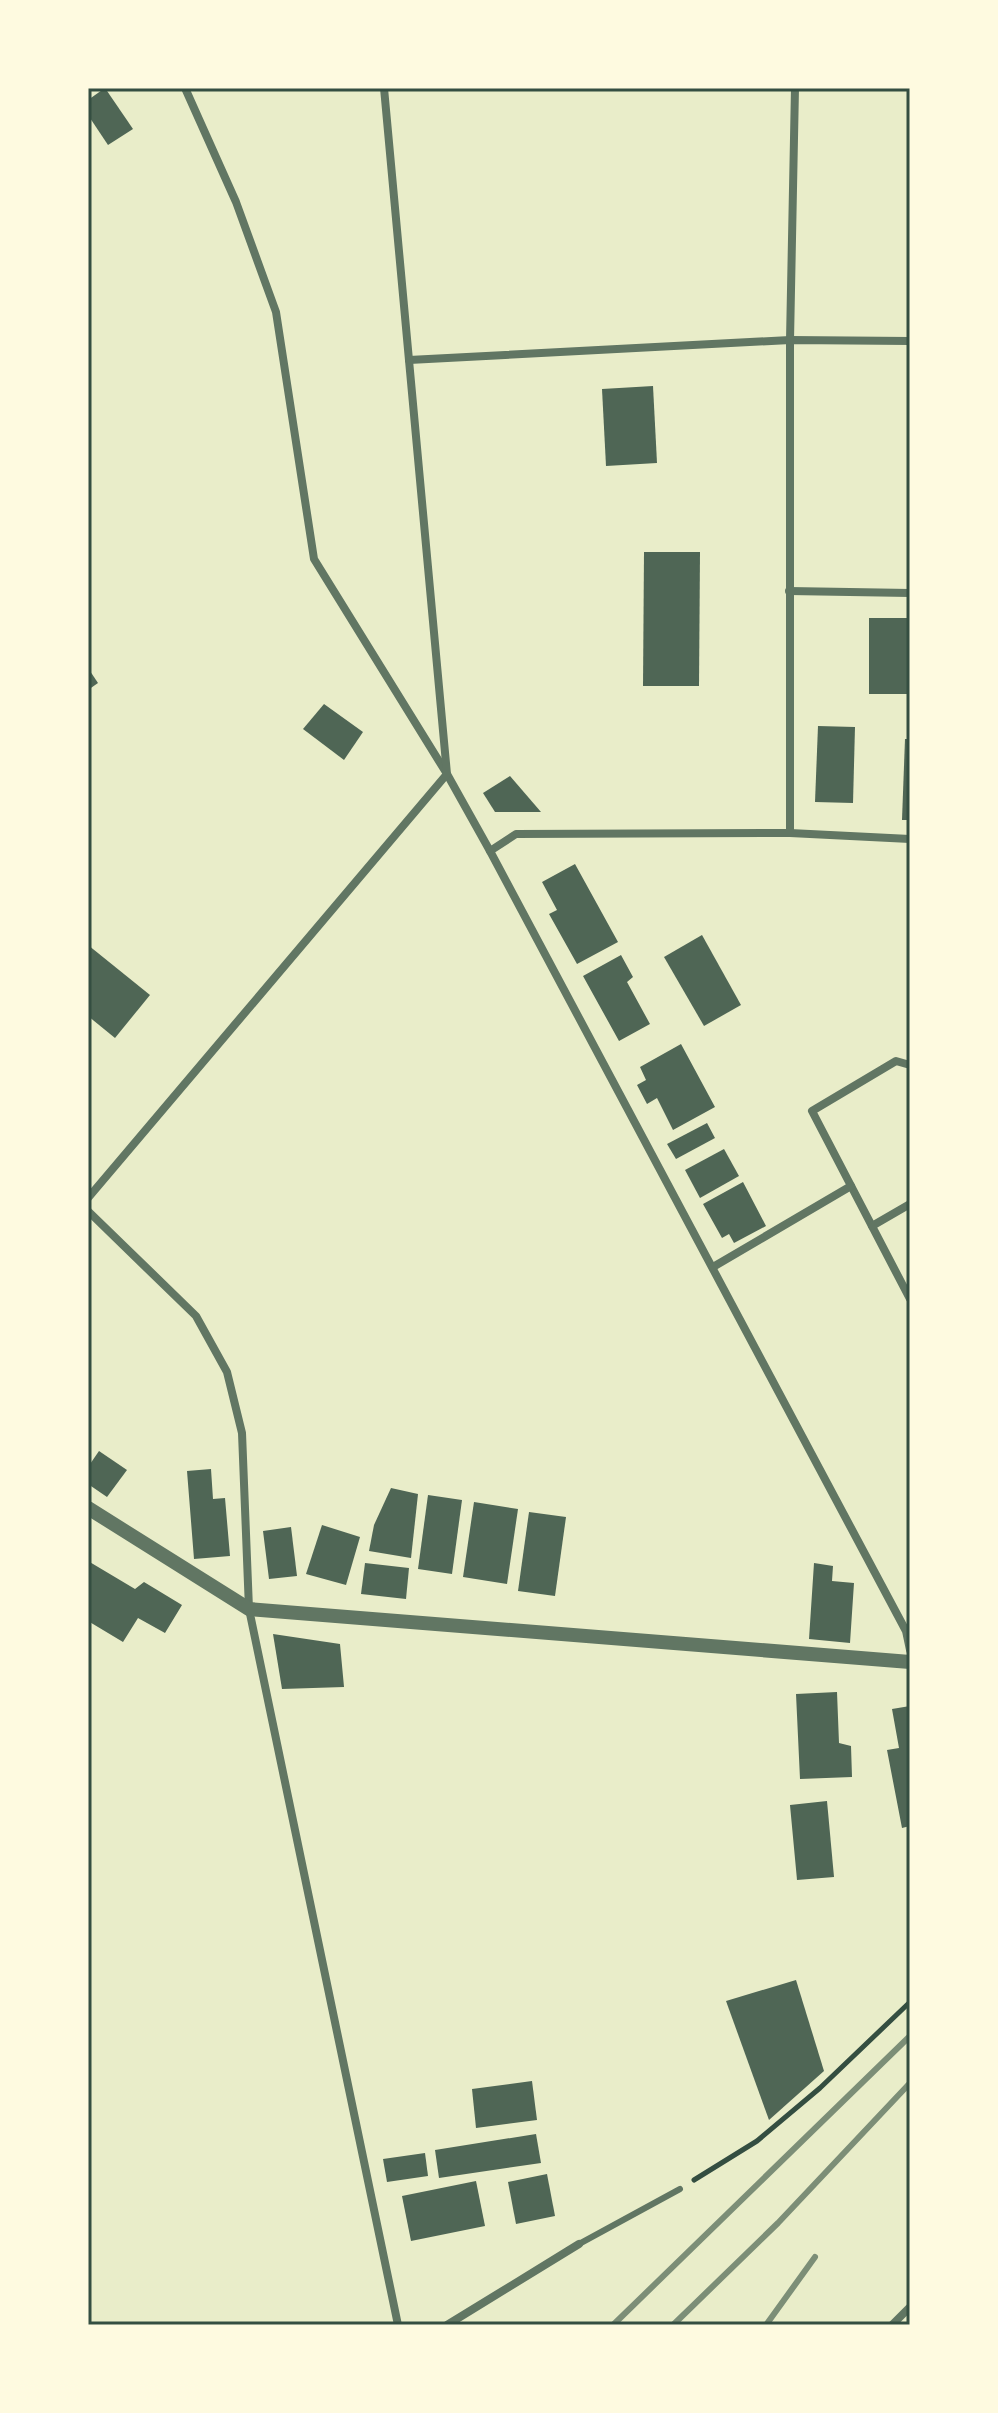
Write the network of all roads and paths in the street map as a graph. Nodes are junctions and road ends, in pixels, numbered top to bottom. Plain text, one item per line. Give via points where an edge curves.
1 (185, 88) edge
2 (384, 88) edge
3 (795, 88) edge
4 (790, 340) junction
5 (910, 341) edge
6 (409, 360) junction
7 (789, 591) junction
8 (910, 593) edge
9 (447, 774) junction
10 (790, 833) junction
11 (910, 839) edge
12 (490, 851) junction
13 (910, 1065) edge
14 (851, 1186) junction
15 (88, 1198) edge
16 (910, 1204) edge
17 (88, 1211) edge
18 (872, 1226) junction
19 (713, 1267) junction
20 (910, 1299) edge
21 (88, 1508) edge
22 (249, 1609) junction
23 (910, 1650) edge
24 (910, 1662) edge
25 (910, 2002) edge
26 (680, 2189) joint
27 (579, 2244) joint
28 (910, 2307) edge
29 (398, 2325) edge
30 (447, 2325) edge
31 (892, 2325) edge

1 - 9 street via 236,202 276,312 314,559
2 - 6 street
3 - 4 street
4 - 5 street
4 - 6 street
4 - 7 street
6 - 9 street
7 - 8 street
7 - 10 street
9 - 12 street
9 - 15 street
10 - 11 street
10 - 12 street via 516,834
12 - 19 street
13 - 14 street via 896,1061 812,1111
14 - 18 street
14 - 19 street
16 - 18 street
17 - 22 street via 196,1316 227,1372 242,1433
18 - 20 street
19 - 23 street via 906,1631
21 - 22 street
22 - 24 street
22 - 29 street
25 - 26 path via 757,2141
26 - 27 lane
27 - 30 street
28 - 31 street

